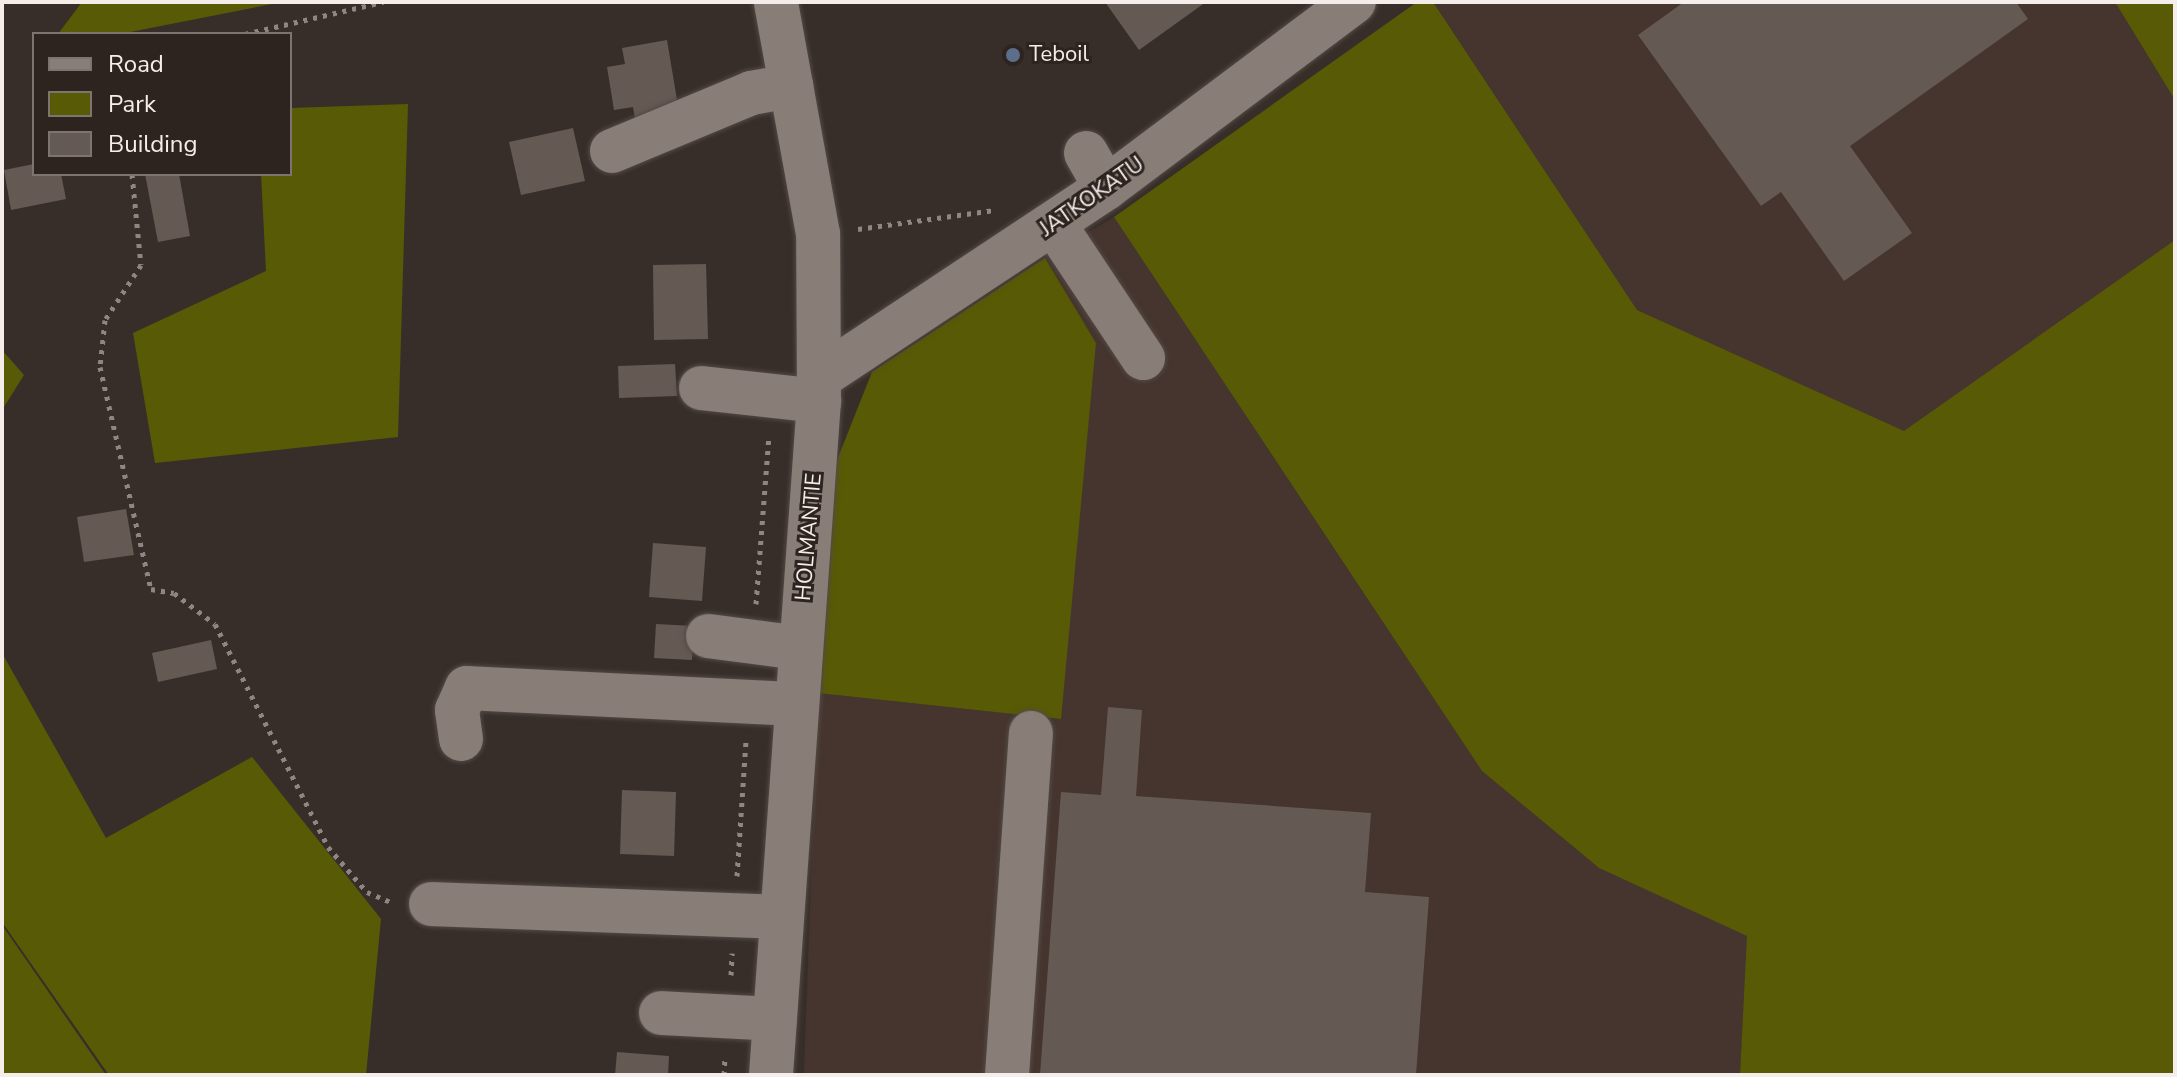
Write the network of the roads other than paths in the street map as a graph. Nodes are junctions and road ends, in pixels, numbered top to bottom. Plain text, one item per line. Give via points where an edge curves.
1 (776, 2) edge
2 (1354, 2) edge
3 (795, 64) junction
4 (612, 151) dead end
5 (1054, 224) junction
6 (1143, 358) dead end
7 (701, 388) dead end
8 (819, 389) junction
9 (708, 636) dead end
10 (800, 648) junction
11 (796, 704) junction
12 (1031, 733) dead end
13 (461, 739) dead end
14 (431, 904) road end
15 (782, 917) junction
16 (661, 1013) dead end
17 (775, 1019) junction
18 (771, 1075) edge
19 (1007, 1075) edge

1 - 3 street, HOLMANTIE
2 - 5 street, JATKOKATU via 1096,171
3 - 4 street via 751,93
3 - 8 street, HOLMANTIE via 818,234
5 - 6 street
5 - 8 street, JATKOKATU
7 - 8 street via 772,398
8 - 10 street, HOLMANTIE
9 - 10 street
10 - 11 street, HOLMANTIE
11 - 13 street via 467,688 457,710
11 - 15 street, HOLMANTIE
12 - 19 street
14 - 15 street
15 - 17 street, HOLMANTIE
16 - 17 street
17 - 18 street, HOLMANTIE

